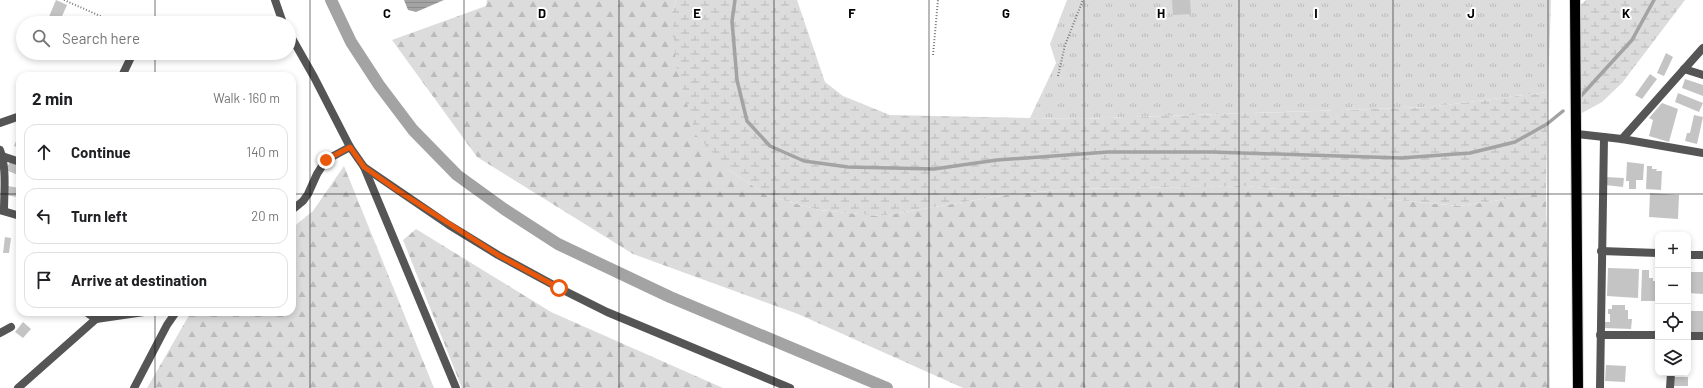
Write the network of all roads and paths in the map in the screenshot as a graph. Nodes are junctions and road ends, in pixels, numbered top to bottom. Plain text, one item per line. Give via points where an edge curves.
1 (64, 0) edge
2 (275, 0) edge
3 (938, 0) edge
4 (1083, 0) edge
5 (1575, 0) edge
6 (100, 16) edge
7 (279, 16) edge
8 (296, 45) edge
9 (1703, 48) edge
10 (933, 55) dead end
11 (130, 60) edge
12 (1684, 69) junction
13 (124, 72) edge
14 (1703, 75) edge
15 (1058, 76) dead end
16 (16, 117) edge
17 (0, 123) edge
18 (1577, 134) junction
19 (1604, 137) junction
20 (1622, 139) junction
21 (350, 147) junction
22 (1, 153) edge
23 (1703, 153) edge
24 (16, 160) edge
25 (364, 167) junction
26 (296, 207) edge
27 (2, 211) edge
28 (16, 215) edge
29 (1601, 251) junction
30 (1655, 254) edge
31 (1691, 255) edge
32 (1703, 255) edge
33 (92, 316) edge
34 (117, 316) edge
35 (173, 316) edge
36 (96, 319) junction
37 (11, 327) dead end
38 (0, 333) edge
39 (1600, 335) junction
40 (1655, 335) edge
41 (1691, 336) edge
42 (1703, 336) edge
43 (1671, 376) edge
44 (18, 388) edge
45 (134, 388) edge
46 (456, 388) edge
47 (790, 388) edge
48 (1578, 388) edge
49 (1600, 388) edge
50 (1670, 388) edge

1 - 6 path
2 - 7 street
3 - 10 path
4 - 15 path via 1066,45
5 - 18 main road
8 - 21 street
9 - 12 street
11 - 13 street
12 - 14 street
12 - 20 street
16 - 17 street
18 - 19 street
18 - 48 main road
19 - 20 street
19 - 29 street
20 - 23 street
21 - 25 street
21 - 26 street via 326,160 308,194
22 - 24 street
22 - 27 street via 4,181
25 - 46 street
25 - 47 street via 449,225 559,288 607,312
27 - 28 street
29 - 30 street
29 - 39 street
31 - 32 street
33 - 36 street
34 - 36 street
35 - 45 street
36 - 44 street
37 - 38 street
39 - 40 street
39 - 49 street
41 - 42 street
43 - 50 street

